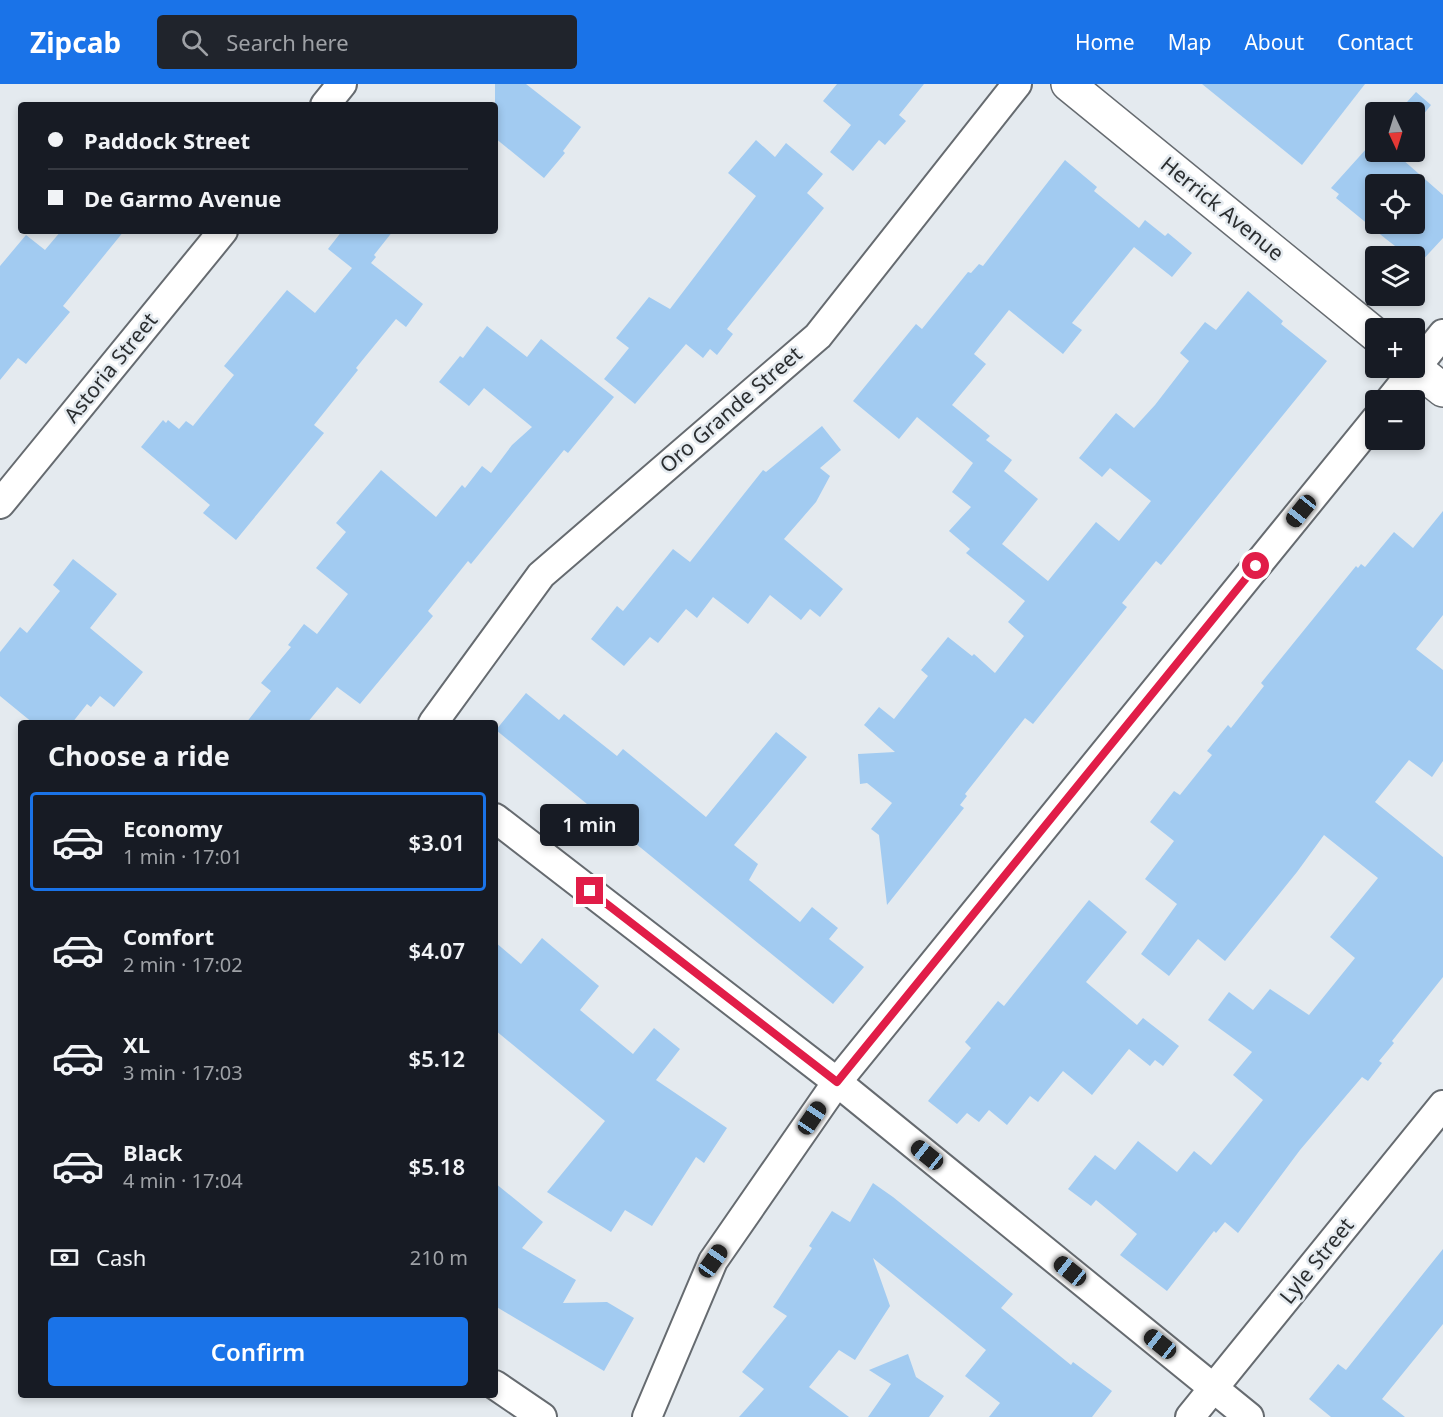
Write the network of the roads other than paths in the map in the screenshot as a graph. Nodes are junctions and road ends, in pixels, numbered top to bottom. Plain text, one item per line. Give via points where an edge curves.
1 (342, 84) edge
2 (1017, 84) edge
3 (1068, 84) edge
4 (327, 102) edge
5 (221, 234) edge
6 (1365, 326) edge
7 (1443, 334) edge
8 (1425, 356) edge
9 (1425, 376) edge
10 (1407, 378) edge
11 (1398, 390) edge
12 (1443, 390) edge
13 (1365, 433) edge
14 (0, 504) edge
15 (435, 720) edge
16 (498, 820) edge
17 (837, 1082) junction
18 (1443, 1106) edge
19 (498, 1387) edge
20 (1213, 1388) junction
21 (542, 1417) edge
22 (647, 1417) edge
23 (1190, 1417) edge
24 (1249, 1417) edge

1 - 4 street
2 - 15 street, Oro Grande Street via 818,336 541,575
3 - 6 street, Herrick Avenue
5 - 14 street, Astoria Street
7 - 8 street
9 - 12 street
10 - 11 street
13 - 17 street
16 - 17 street
17 - 20 street
17 - 22 street via 713,1261
18 - 20 street, Lyle Street
19 - 21 street
20 - 23 street, Lyle Street
20 - 24 street

